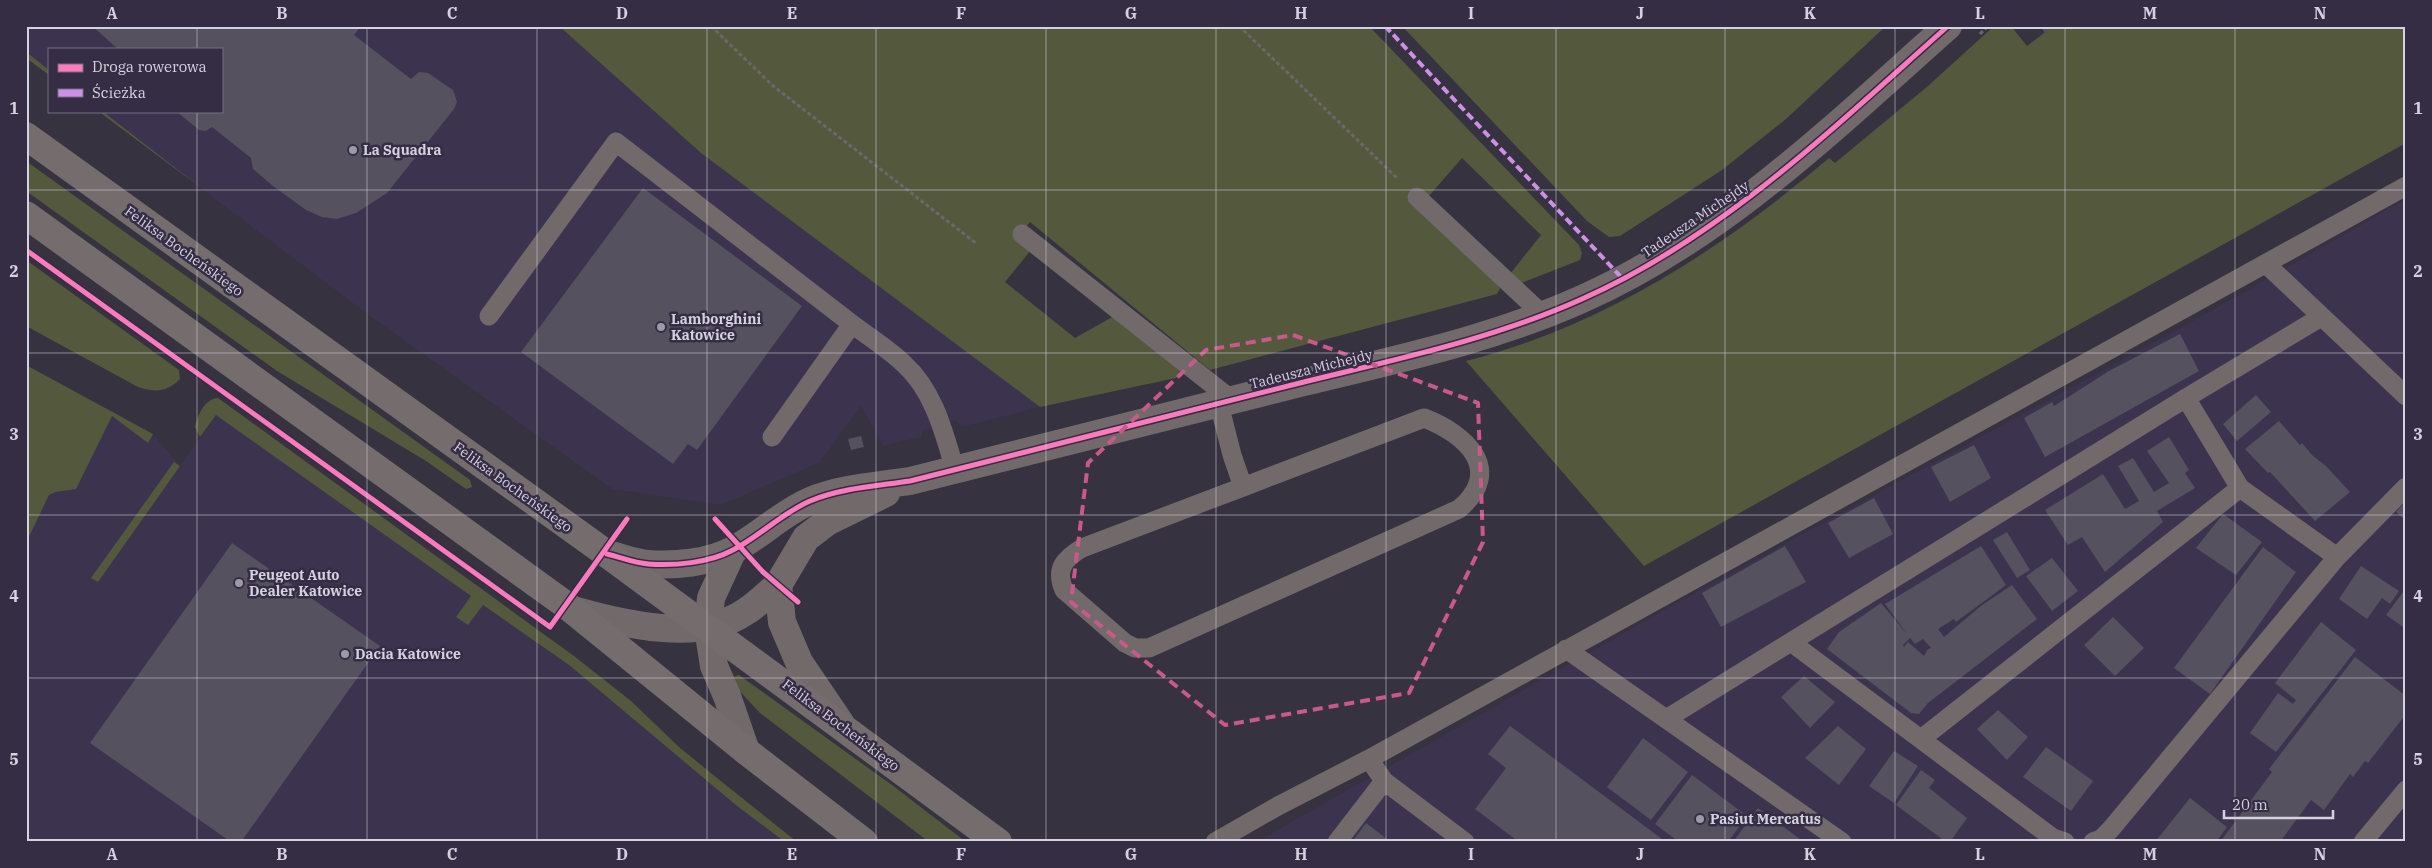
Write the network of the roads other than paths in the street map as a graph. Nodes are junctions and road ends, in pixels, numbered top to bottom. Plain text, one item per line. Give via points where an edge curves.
1 (1948, 26) edge
2 (26, 136) edge
3 (2406, 186) edge
4 (1417, 197) road end
5 (26, 215) edge
6 (1022, 234) dead end
7 (2266, 264) junction
8 (1543, 315) junction
9 (489, 316) dead end
10 (2321, 317) junction
11 (852, 324) junction
12 (2406, 396) edge
13 (2186, 398) junction
14 (1225, 402) junction
15 (772, 436) dead end
16 (956, 470) junction
17 (910, 481) junction
18 (1243, 487) junction
19 (2406, 487) edge
20 (2240, 488) junction
21 (733, 550) junction
22 (607, 554) junction
23 (2337, 557) junction
24 (778, 585) junction
25 (573, 610) junction
26 (708, 628) junction
27 (1792, 643) junction
28 (1566, 649) junction
29 (1666, 719) junction
30 (841, 724) junction
31 (1921, 738) junction
32 (746, 751) junction
33 (1369, 759) junction
34 (1384, 781) junction
35 (2406, 790) edge
36 (864, 842) edge
37 (998, 842) edge
38 (1215, 842) edge
39 (1337, 842) edge
40 (1464, 842) edge
41 (1842, 842) edge
42 (2065, 842) edge
43 (2093, 842) edge
44 (2363, 842) edge

1 - 8 street, Tadeusza Michejdy via 1820,140 1733,210 1653,262 1583,299
2 - 22 main road, Feliksa Bocheńskiego
3 - 7 lane
4 - 8 lane
5 - 25 main road
6 - 14 lane
7 - 10 lane
7 - 28 lane
8 - 14 street, Tadeusza Michejdy via 1479,338
9 - 11 lane via 616,142
10 - 12 lane
10 - 13 lane
11 - 15 lane
11 - 16 lane via 905,364 925,389 939,417
13 - 20 lane
13 - 27 lane
14 - 16 street, Tadeusza Michejdy
14 - 18 lane via 1232,455
16 - 17 street, Tadeusza Michejdy
17 - 21 street, Tadeusza Michejdy via 843,490 810,501
17 - 24 street, Tadeusza Michejdy via 827,522 806,538
18 - 18 lane via 1082,548 1061,567 1059,578 1064,590 1125,643 1136,648 1149,648 1459,509 1471,499 1481,471 1477,458 1461,437 1424,418
19 - 23 lane
20 - 23 lane
20 - 31 lane
21 - 22 street, Tadeusza Michejdy via 684,563 647,564
21 - 26 street via 711,598
22 - 26 main road, Feliksa Bocheńskiego
23 - 43 lane via 2111,829
24 - 26 street, Tadeusza Michejdy via 744,613
24 - 30 street via 782,622 799,662
25 - 26 street, Tadeusza Michejdy via 630,624
25 - 32 main road
26 - 30 main road, Feliksa Bocheńskiego
26 - 32 street via 714,666
27 - 29 lane
27 - 31 lane
28 - 29 lane
28 - 33 lane
29 - 41 lane
30 - 37 main road, Feliksa Bocheńskiego
31 - 42 lane via 2053,838
32 - 36 main road
33 - 34 lane
33 - 38 lane
34 - 39 lane
34 - 40 lane
35 - 44 lane

